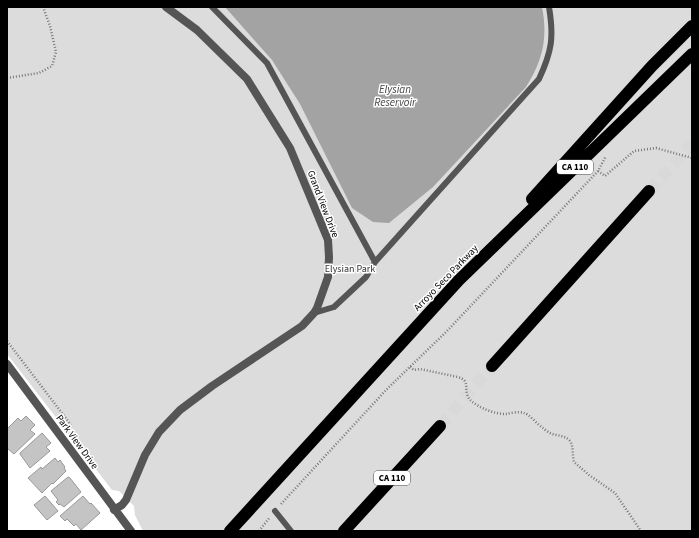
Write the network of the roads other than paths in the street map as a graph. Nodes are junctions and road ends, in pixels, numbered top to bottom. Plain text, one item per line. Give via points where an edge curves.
1 (166, 7) edge
2 (212, 7) edge
3 (549, 7) edge
4 (692, 26) edge
5 (692, 54) edge
6 (649, 191) tunnel mouth
7 (375, 262) junction
8 (459, 280) junction
9 (314, 313) junction
10 (7, 364) edge
11 (492, 366) tunnel mouth
12 (440, 426) tunnel mouth
13 (114, 510) junction
14 (275, 511) road end
15 (131, 531) edge
16 (230, 531) edge
17 (291, 531) edge
18 (344, 531) edge

1 - 9 street, Grand View Drive via 197,30 247,79 290,148 328,240 328,277
2 - 7 lane via 267,63
3 - 7 lane via 552,34 550,49 539,78
4 - 8 highway via 652,66
5 - 8 highway, Arroyo Seco Parkway / CA 110
6 - 11 highway
7 - 9 lane via 366,277 334,307
8 - 16 highway, Arroyo Seco Parkway / CA 110
9 - 13 street, Grand View Drive via 302,326 180,410 159,432 145,455 126,500
10 - 13 street, Park View Drive
12 - 18 highway, CA 110
13 - 15 street, Park View Drive
14 - 17 lane

